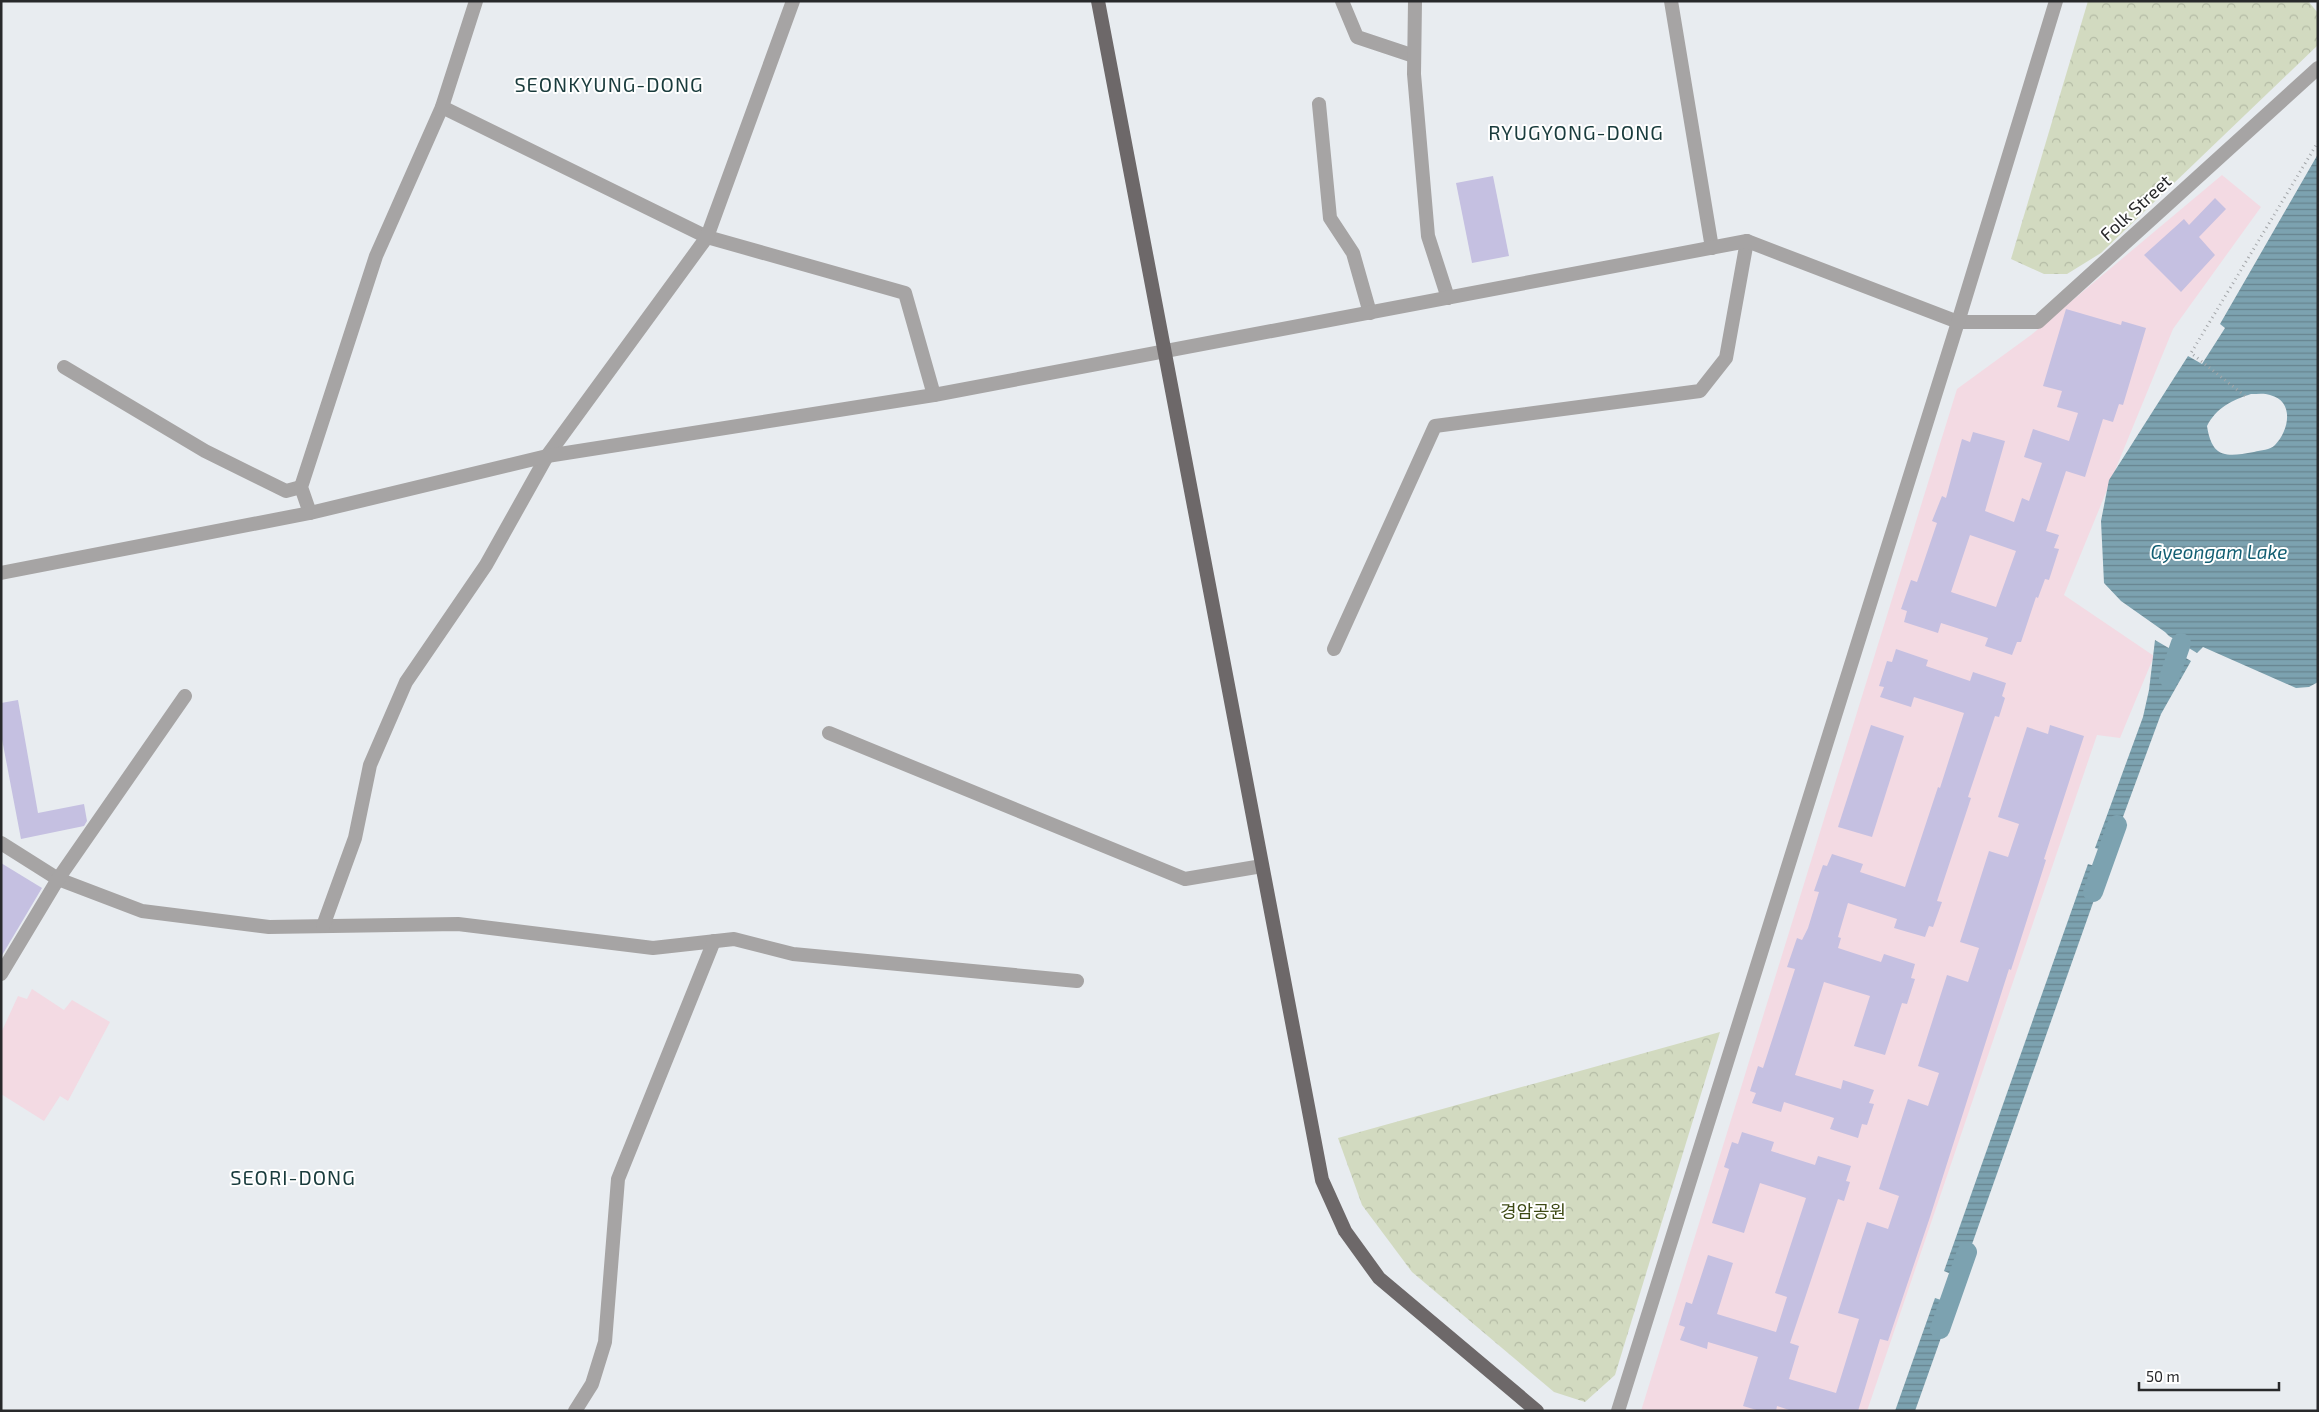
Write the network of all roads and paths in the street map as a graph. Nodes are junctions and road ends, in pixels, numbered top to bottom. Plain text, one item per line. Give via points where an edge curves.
1 (476, 1) edge
2 (793, 1) edge
3 (1098, 1) edge
4 (1342, 1) edge
5 (1415, 1) edge
6 (1671, 1) edge
7 (2056, 1) edge
8 (1414, 56) junction
9 (2318, 68) edge
10 (1319, 104) dead end
11 (442, 107) junction
12 (2318, 142) edge
13 (707, 237) junction
14 (1747, 242) junction
15 (1712, 248) junction
16 (1448, 298) junction
17 (1370, 313) junction
18 (1958, 322) junction
19 (1164, 352) junction
20 (64, 367) dead end
21 (934, 395) junction
22 (2245, 396) dead end
23 (547, 456) junction
24 (301, 487) junction
25 (310, 513) junction
26 (1, 573) edge
27 (1334, 649) dead end
28 (186, 696) dead end
29 (829, 733) dead end
30 (1, 843) edge
31 (1262, 866) junction
32 (58, 879) junction
33 (323, 926) junction
34 (714, 941) junction
35 (1, 974) edge
36 (1077, 981) dead end
37 (576, 1411) edge
38 (1537, 1411) edge
39 (1618, 1411) edge

1 - 11 street
2 - 13 street
3 - 19 main road
4 - 8 street via 1357,36
5 - 8 street
6 - 15 street
7 - 18 street
8 - 16 street via 1428,236
9 - 18 street, Folk Street via 2038,322
10 - 17 street via 1330,218 1353,253
11 - 13 street
11 - 24 street via 376,256
12 - 22 path via 2191,353
13 - 21 street via 906,293
13 - 23 street
14 - 15 street
14 - 18 street
14 - 27 street via 1726,358 1700,391 1435,426
15 - 16 street
16 - 17 street
17 - 19 street
18 - 39 street
19 - 21 street
19 - 31 main road
20 - 24 street via 205,451 286,491
21 - 23 street
23 - 25 street
23 - 33 street via 486,565 406,682 370,765 355,838
24 - 25 street
25 - 26 street
28 - 32 street
29 - 31 street via 1185,879
30 - 32 street
31 - 38 main road via 1322,1180 1345,1231 1378,1278
32 - 33 street via 142,910 269,927
32 - 35 street
33 - 34 street via 458,924 653,948
34 - 36 street via 734,939 793,954
34 - 37 street via 618,1179 605,1342 592,1384

